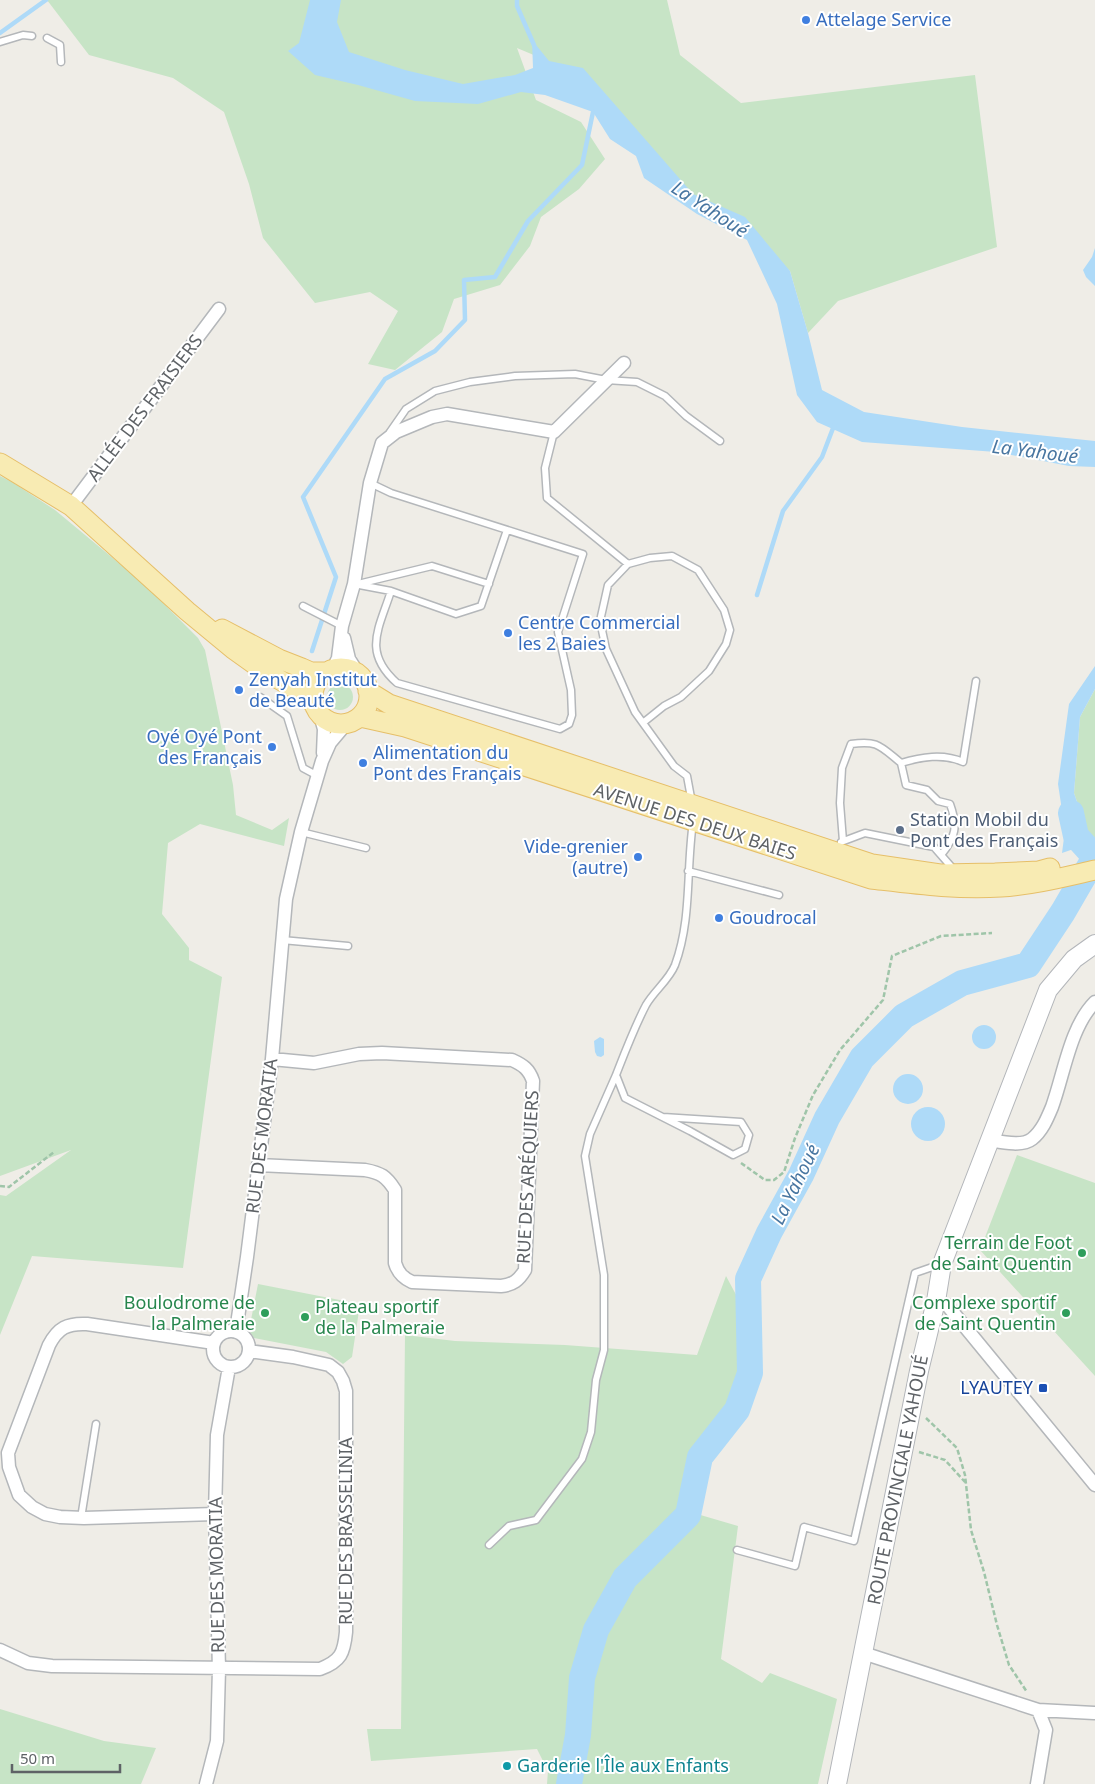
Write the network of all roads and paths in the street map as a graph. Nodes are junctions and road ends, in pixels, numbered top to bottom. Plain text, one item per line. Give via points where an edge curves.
1 (32, 36) dead end
2 (47, 38) dead end
3 (0, 42) edge
4 (61, 62) dead end
5 (219, 309) dead end
6 (624, 363) dead end
7 (606, 380) junction
8 (554, 432) junction
9 (720, 441) dead end
10 (382, 443) junction
11 (0, 463) edge
12 (370, 483) junction
13 (71, 506) junction
14 (507, 530) junction
15 (628, 564) junction
16 (354, 584) junction
17 (489, 584) junction
18 (391, 591) junction
19 (303, 606) dead end
20 (188, 611) junction
21 (342, 628) junction
22 (330, 671) junction
23 (359, 675) junction
24 (976, 681) dead end
25 (368, 691) junction
26 (260, 697) dead end
27 (317, 710) junction
28 (353, 720) junction
29 (644, 722) junction
30 (322, 761) junction
31 (900, 763) junction
32 (318, 776) junction
33 (692, 812) junction
34 (301, 832) junction
35 (843, 841) junction
36 (366, 848) dead end
37 (824, 848) junction
38 (941, 855) junction
39 (1095, 857) edge
40 (1095, 870) edge
41 (688, 871) junction
42 (957, 873) junction
43 (1038, 877) junction
44 (779, 895) dead end
45 (992, 933) dead end
46 (282, 940) junction
47 (1095, 944) edge
48 (348, 946) dead end
49 (1095, 1002) edge
50 (272, 1059) junction
51 (616, 1075) junction
52 (663, 1117) junction
53 (990, 1140) junction
54 (54, 1152) dead end
55 (733, 1155) junction
56 (258, 1165) junction
57 (0, 1186) edge
58 (942, 1264) junction
59 (936, 1301) junction
60 (236, 1331) junction
61 (214, 1343) junction
62 (249, 1351) junction
63 (229, 1367) junction
64 (912, 1404) junction
65 (96, 1424) dead end
66 (904, 1448) junction
67 (966, 1483) junction
68 (1095, 1485) edge
69 (215, 1514) junction
70 (81, 1518) junction
71 (489, 1545) dead end
72 (737, 1550) dead end
73 (0, 1650) edge
74 (863, 1653) junction
75 (219, 1669) junction
76 (1038, 1710) junction
77 (1094, 1713) edge
78 (206, 1784) edge
79 (837, 1784) edge
80 (1037, 1784) edge

1 - 3 lane via 23,35
2 - 4 lane via 60,45
5 - 13 street, ALLÉE DES FRAISIERS
6 - 7 street
7 - 8 street
7 - 9 lane via 637,382 666,396 686,416
7 - 10 lane via 575,374 515,376 435,391 406,409
8 - 10 street via 447,414 396,432
8 - 15 lane via 544,468 547,498
10 - 12 street
11 - 13 main road
12 - 14 lane via 391,493
12 - 16 street
13 - 20 main road
14 - 17 lane
14 - 18 lane via 583,554 558,632 571,690 572,715 569,724 560,729 397,683 386,674 375,642
15 - 29 lane via 608,585 600,620 606,649 635,712
15 - 29 lane via 672,556 698,570 724,610 730,630 726,644 710,671 681,697
16 - 17 lane via 432,566
16 - 18 lane
16 - 21 street
17 - 18 lane via 481,606 456,614
19 - 21 lane
20 - 22 main road via 311,672
20 - 27 main road via 233,649 304,694
21 - 22 street via 338,658
21 - 23 street via 349,659
22 - 23 main road via 344,669
22 - 27 main road via 317,681 314,688
23 - 25 main road
24 - 31 lane via 963,762 952,757 920,757
25 - 28 main road via 366,709
25 - 33 main road, AVENUE DES DEUX BAIES via 389,704
26 - 32 lane via 287,716 303,768
27 - 28 main road via 328,721 337,724
27 - 30 street, RUE DES MORATIA via 324,730
28 - 30 street, RUE DES MORATIA via 330,743
28 - 33 main road, AVENUE DES DEUX BAIES via 405,727
29 - 33 lane via 674,766 687,776
30 - 32 street, RUE DES MORATIA
31 - 35 lane via 881,746 868,742 850,744 842,768
31 - 38 lane via 906,785 927,790 938,801 950,804 955,819 952,841
32 - 34 street, RUE DES MORATIA
33 - 37 main road, AVENUE DES DEUX BAIES
33 - 41 lane
33 - 43 main road, AVENUE DES DEUX BAIES via 871,879 940,887 1000,887
34 - 36 lane
34 - 46 street, RUE DES MORATIA via 286,898
35 - 37 lane
35 - 38 lane via 864,833 934,847
37 - 42 main road, AVENUE DES DEUX BAIES via 872,864 940,874
38 - 42 lane
39 - 43 main road
40 - 43 main road
41 - 44 lane
41 - 51 lane via 684,935 674,968 647,1004
42 - 43 main road, AVENUE DES DEUX BAIES
45 - 55 path via 941,936 892,956 883,1000 840,1050 814,1095 784,1172 774,1180 764,1180
46 - 48 lane
46 - 50 street, RUE DES MORATIA
47 - 53 main road, ROUTE PROVINCIALE YAHOUÉ via 1074,959 1048,990
49 - 53 street via 1085,1011 1045,1125 1030,1140 1010,1144
50 - 56 street, RUE DES MORATIA
50 - 56 street, RUE DES ARÉQUIERS via 314,1063 382,1053 512,1060 522,1065 533,1080 524,1270 514,1283 501,1286 412,1282 404,1278 395,1263 395,1190 379,1172
51 - 52 lane via 625,1098
51 - 71 lane via 590,1134 585,1156 604,1275 604,1350 596,1380 591,1432 582,1459 536,1520 509,1526
52 - 55 lane
52 - 55 lane via 741,1122 749,1135 745,1149
53 - 58 main road, ROUTE PROVINCIALE YAHOUÉ
54 - 57 path via 9,1187
56 - 60 street, RUE DES MORATIA
58 - 59 main road, ROUTE PROVINCIALE YAHOUÉ
58 - 72 lane via 915,1273 854,1541 804,1527 795,1566
59 - 64 main road, ROUTE PROVINCIALE YAHOUÉ
59 - 68 street via 947,1305
60 - 61 street via 220,1334
60 - 62 street via 244,1336
61 - 63 street via 213,1354
61 - 70 street via 73,1324 54,1336 8,1453 9,1467 19,1496 32,1507 45,1514
62 - 63 street via 245,1361
62 - 75 street, RUE DES BRASSELINIA via 329,1365 343,1380 346,1400 346,1632 344,1650 338,1659 320,1669
63 - 69 street, RUE DES MORATIA via 217,1435
64 - 66 main road, ROUTE PROVINCIALE YAHOUÉ
64 - 67 path via 957,1448
65 - 70 lane
66 - 67 path via 945,1460
66 - 74 main road, ROUTE PROVINCIALE YAHOUÉ
67 - 76 path via 971,1530 1009,1665
69 - 70 street
69 - 75 street, RUE DES MORATIA
73 - 75 street, RUE DES BRASSELINIA via 28,1663 52,1666
74 - 76 street
74 - 79 main road, ROUTE PROVINCIALE YAHOUÉ
75 - 78 street, RUE DES MORATIA via 217,1740
76 - 77 street
76 - 80 street via 1046,1730

